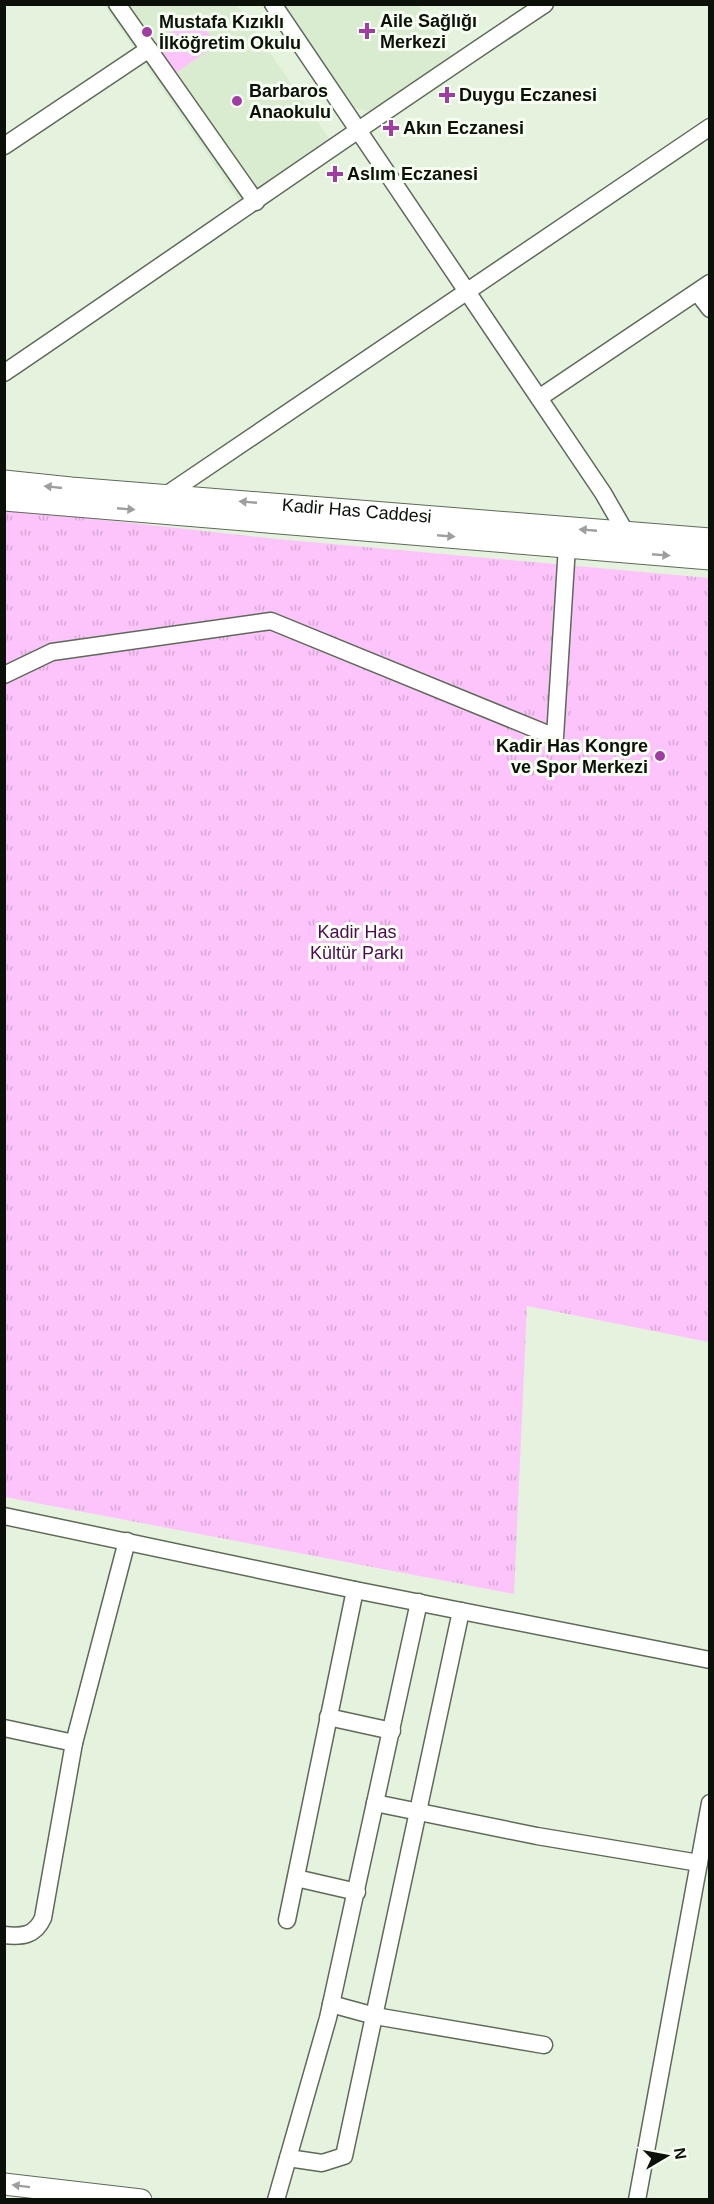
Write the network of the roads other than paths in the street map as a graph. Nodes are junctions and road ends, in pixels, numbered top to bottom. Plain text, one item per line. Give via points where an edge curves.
1 (117, 4) edge
2 (273, 4) edge
3 (545, 4) edge
4 (149, 50) junction
5 (710, 127) edge
6 (357, 129) junction
7 (4, 146) edge
8 (256, 202) junction
9 (703, 288) edge
10 (467, 291) junction
11 (710, 309) edge
12 (4, 373) edge
13 (539, 398) junction
14 (4, 480) edge
15 (166, 495) junction
16 (4, 500) edge
17 (626, 533) junction
18 (710, 539) edge
19 (567, 546) junction
20 (710, 559) edge
21 (4, 675) edge
22 (4, 1516) edge
23 (127, 1541) junction
24 (355, 1590) junction
25 (419, 1602) junction
26 (461, 1611) junction
27 (710, 1660) edge
28 (328, 1717) junction
29 (4, 1728) edge
30 (392, 1731) junction
31 (75, 1743) junction
32 (375, 1803) junction
33 (710, 1803) edge
34 (419, 1811) junction
35 (699, 1863) junction
36 (296, 1878) junction
37 (357, 1892) junction
38 (287, 1920) dead end
39 (4, 1935) edge
40 (331, 2004) junction
41 (375, 2016) junction
42 (544, 2045) dead end
43 (288, 2158) junction
44 (4, 2184) edge
45 (141, 2199) edge
46 (276, 2199) edge
47 (637, 2199) edge

1 - 4 street
2 - 6 street
3 - 6 street
4 - 7 street
4 - 8 street
5 - 10 street
6 - 8 street
6 - 10 street
8 - 12 street
9 - 11 street
9 - 13 street
10 - 13 street
10 - 15 street
13 - 17 street
15 -> 14 street, Kadir Has Caddesi
17 -> 15 street, Kadir Has Caddesi
16 -> 19 street, Kadir Has Caddesi
17 - 18 street, Kadir Has Caddesi
19 -> 20 street, Kadir Has Caddesi
19 - 21 street via 555,737 271,621 52,652
22 - 23 street
23 - 24 street
23 - 31 street
24 - 25 street
24 - 28 street
25 - 26 street
25 - 30 street
26 - 27 street
26 - 34 street
28 - 30 street
28 - 36 street
29 - 31 street
30 - 32 street
31 - 39 street via 43,1918 29,1934
32 - 34 street
32 - 37 street
33 - 35 street
34 - 35 street via 537,1836
34 - 41 street
35 - 47 street
36 - 37 street
36 - 38 street
37 - 40 street
40 - 41 street
40 - 43 street
41 - 42 street
41 - 43 street via 344,2156 322,2163
43 - 46 street
45 -> 44 street

